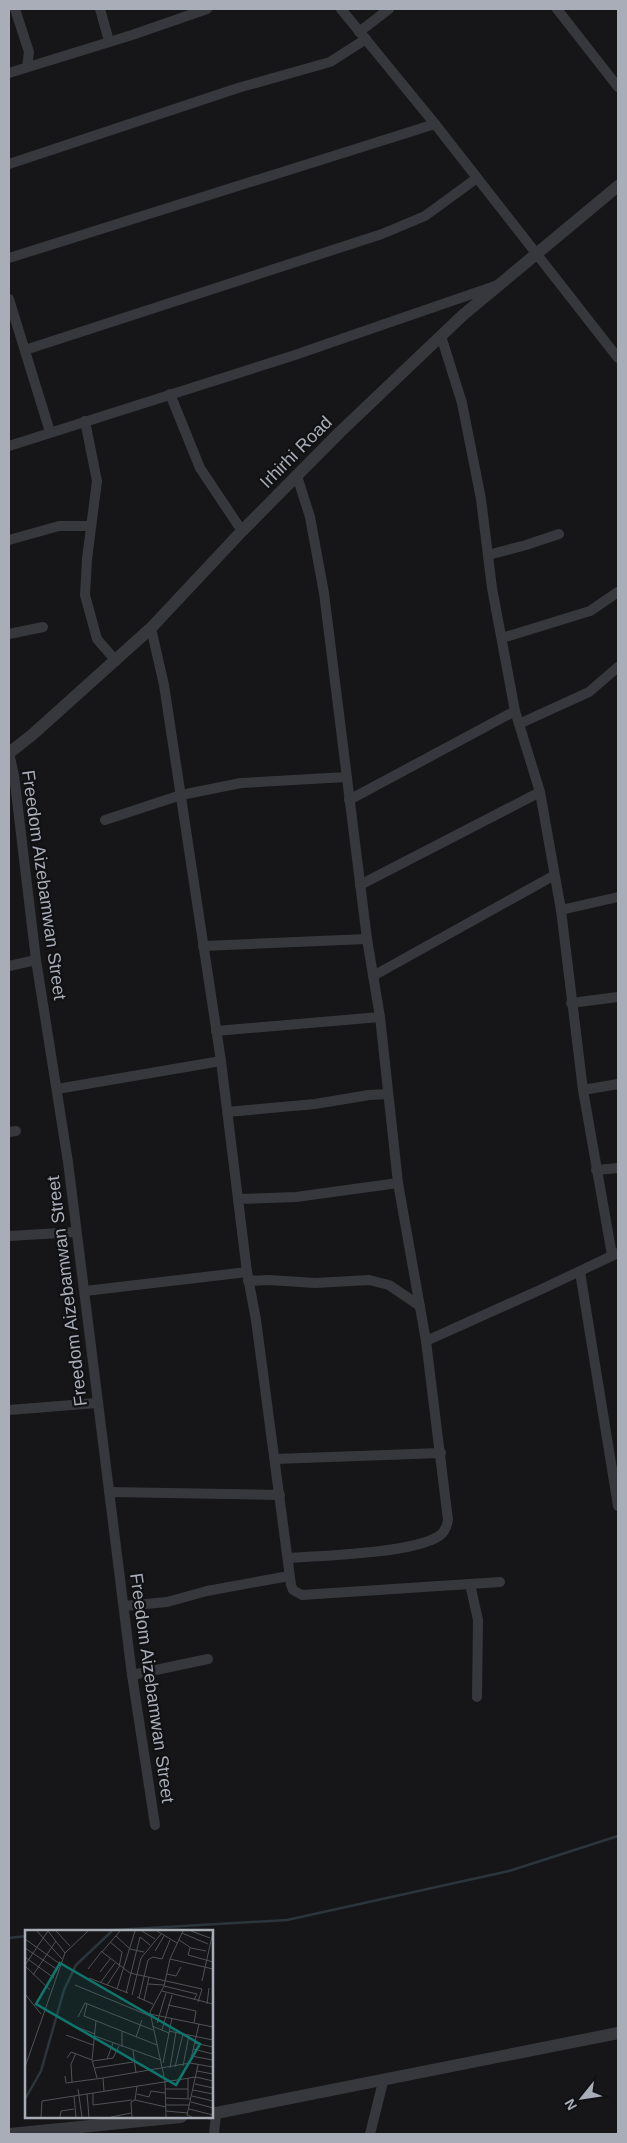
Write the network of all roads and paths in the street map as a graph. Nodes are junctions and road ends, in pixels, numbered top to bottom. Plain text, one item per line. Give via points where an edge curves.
1 (15, 9) edge
2 (100, 9) edge
3 (203, 9) edge
4 (341, 9) edge
5 (389, 9) edge
6 (557, 9) edge
7 (363, 36) junction
8 (109, 41) junction
9 (27, 67) junction
10 (9, 73) edge
11 (618, 87) edge
12 (434, 124) junction
13 (9, 164) edge
14 (477, 178) junction
15 (618, 186) edge
16 (537, 254) junction
17 (9, 258) edge
18 (496, 286) junction
19 (9, 299) edge
20 (441, 336) junction
21 (24, 350) junction
22 (618, 358) edge
23 (170, 394) junction
24 (86, 421) junction
25 (50, 432) junction
26 (9, 446) edge
27 (297, 476) junction
28 (91, 526) junction
29 (242, 531) junction
30 (559, 534) dead end
31 (9, 540) edge
32 (488, 555) junction
33 (618, 592) edge
34 (43, 627) dead end
35 (151, 628) junction
36 (9, 634) edge
37 (502, 638) junction
38 (116, 661) junction
39 (618, 667) edge
40 (515, 711) junction
41 (519, 724) junction
42 (9, 753) edge
43 (346, 778) junction
44 (540, 792) junction
45 (181, 795) junction
46 (349, 800) junction
47 (106, 820) dead end
48 (553, 876) junction
49 (360, 885) junction
50 (618, 897) edge
51 (560, 910) junction
52 (367, 939) junction
53 (204, 946) junction
54 (36, 960) junction
55 (9, 966) edge
56 (373, 976) junction
57 (618, 997) edge
58 (571, 1003) junction
59 (380, 1016) junction
60 (216, 1031) junction
61 (221, 1061) junction
62 (618, 1084) edge
63 (57, 1089) junction
64 (583, 1090) junction
65 (388, 1094) junction
66 (227, 1112) junction
67 (618, 1168) edge
68 (596, 1170) junction
69 (398, 1184) junction
70 (238, 1199) junction
71 (76, 1232) junction
72 (9, 1236) edge
73 (615, 1254) edge
74 (580, 1272) junction
75 (248, 1276) junction
76 (85, 1291) junction
77 (420, 1306) junction
78 (426, 1341) junction
79 (97, 1403) junction
80 (9, 1410) edge
81 (614, 1445) edge
82 (441, 1453) junction
83 (275, 1459) junction
84 (109, 1492) junction
85 (280, 1495) junction
86 (618, 1506) edge
87 (288, 1558) junction
88 (289, 1576) junction
89 (500, 1582) dead end
90 (470, 1584) junction
91 (124, 1606) junction
92 (208, 1659) dead end
93 (132, 1674) junction
94 (477, 1697) dead end
95 (155, 1825) dead end
96 (618, 2033) edge
97 (383, 2082) junction
98 (213, 2114) edge
99 (174, 2118) edge
100 (91, 2130) edge
101 (10, 2134) edge
102 (214, 2134) edge
103 (370, 2134) edge

1 - 9 street via 29,52
2 - 8 street
3 - 8 street
4 - 7 street
5 - 7 street
6 - 11 street
7 - 12 street
7 - 13 street via 330,62 238,88
8 - 9 street
9 - 10 street
12 - 14 street
12 - 17 street
14 - 16 street
14 - 21 street via 425,216 382,234
15 - 16 street, Irhirhi Road
16 - 18 street, Irhirhi Road
16 - 22 street
18 - 20 street, Irhirhi Road
18 - 23 street
19 - 21 street
20 - 27 street, Irhirhi Road
20 - 32 street via 462,403 481,499
21 - 25 street
23 - 24 street
23 - 29 street via 200,468
24 - 25 street
24 - 28 street via 97,481
25 - 26 street
27 - 29 street, Irhirhi Road
27 - 43 street via 310,517 324,593
28 - 31 street via 59,526
28 - 38 street via 86,595 97,639
29 - 35 street, Irhirhi Road
30 - 32 street
32 - 37 street
33 - 37 street via 590,611
34 - 36 street
35 - 38 street, Irhirhi Road
35 - 45 street via 164,684
37 - 40 street
38 - 42 street, Irhirhi Road
39 - 41 street via 589,692
40 - 41 street
40 - 46 street
41 - 44 street
42 - 54 street, Freedom Aizebamwan Street
43 - 45 street via 241,784
43 - 46 street
44 - 48 street
44 - 49 street
45 - 47 street
45 - 53 street
46 - 49 street
48 - 51 street
48 - 56 street
49 - 52 street
50 - 51 street
51 - 58 street
52 - 53 street
52 - 56 street
53 - 60 street
54 - 55 street
54 - 63 street, Freedom Aizebamwan Street
56 - 59 street
57 - 58 street
58 - 64 street
59 - 60 street
59 - 65 street
60 - 61 street
61 - 63 street
61 - 66 street
62 - 64 street
63 - 71 street, Freedom Aizebamwan Street
64 - 68 street
65 - 66 street
65 - 69 street
66 - 70 street
67 - 68 street
68 - 73 street
69 - 70 street via 296,1197
69 - 77 street
70 - 75 street
71 - 72 street
71 - 76 street, Freedom Aizebamwan Street
73 - 74 street
74 - 78 street
74 - 81 street
75 - 76 street
75 - 77 street via 315,1284 369,1280 389,1285
75 - 83 street
76 - 79 street, Freedom Aizebamwan Street
77 - 78 street
78 - 82 street
79 - 80 street
79 - 84 street, Freedom Aizebamwan Street
81 - 86 street
82 - 83 street
82 - 87 street via 448,1520 440,1535 411,1546
83 - 85 street
84 - 85 street
84 - 91 street, Freedom Aizebamwan Street
85 - 87 street
87 - 88 street
88 - 90 street via 293,1590 302,1594
88 - 91 street via 167,1602
89 - 90 street
90 - 94 street via 478,1620
91 - 93 street, Freedom Aizebamwan Street
92 - 93 street
93 - 95 street, Freedom Aizebamwan Street
96 - 97 street
97 - 98 street
97 - 103 street
98 - 102 street
99 - 100 street
100 - 101 street

